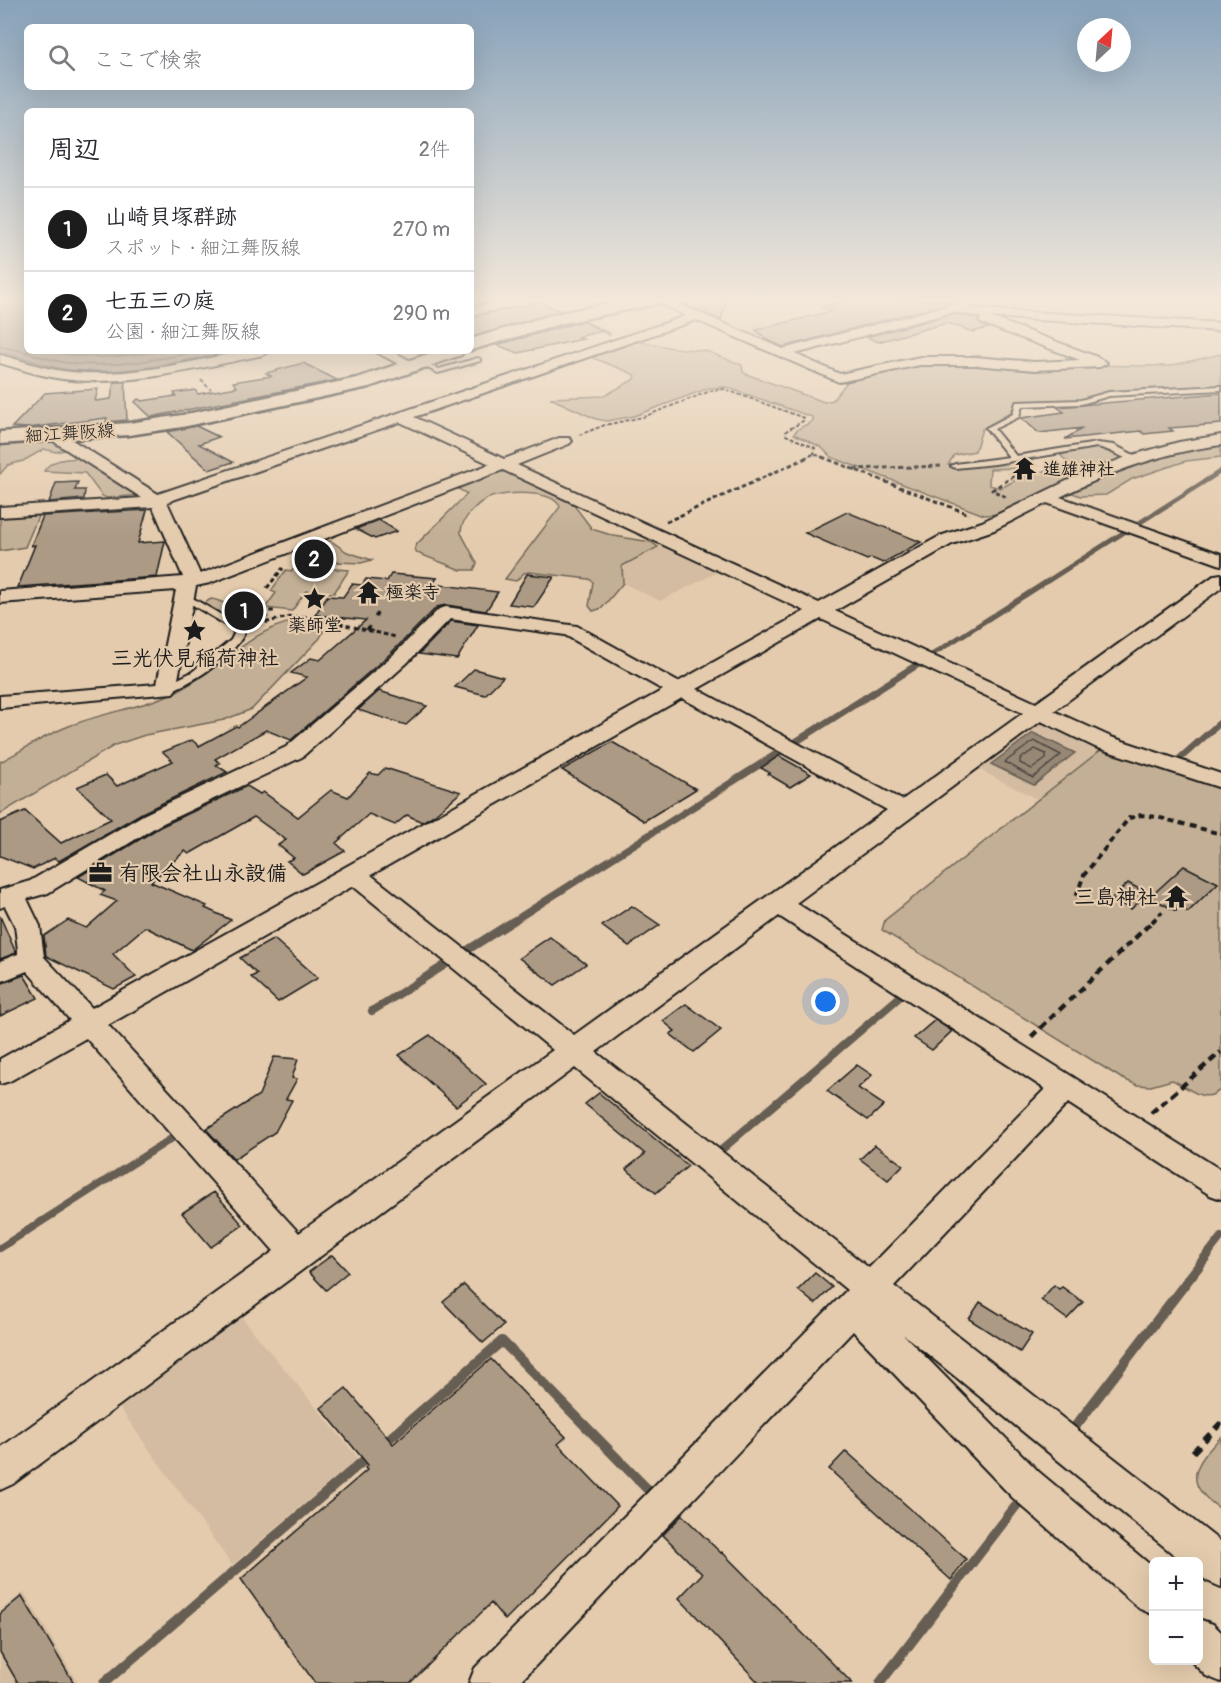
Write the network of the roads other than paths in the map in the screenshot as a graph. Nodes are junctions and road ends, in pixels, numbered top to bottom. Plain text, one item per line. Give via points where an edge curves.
1 (373, 379) edge
2 (514, 379) edge
3 (1221, 388) edge
4 (401, 417) junction
5 (63, 434) junction
6 (0, 438) edge
7 (1221, 440) edge
8 (564, 441) road end
9 (1014, 459) junction
10 (1135, 459) junction
11 (503, 464) junction
12 (955, 466) road end
13 (1046, 498) junction
14 (157, 500) junction
15 (0, 512) edge
16 (1221, 560) edge
17 (1221, 579) edge
18 (188, 587) junction
19 (0, 597) edge
20 (820, 611) junction
21 (166, 689) junction
22 (680, 690) junction
23 (0, 702) edge
24 (1039, 712) junction
25 (1221, 781) edge
26 (904, 810) junction
27 (354, 874) junction
28 (6, 898) edge
29 (777, 903) junction
30 (31, 959) junction
31 (0, 972) edge
32 (89, 1023) junction
33 (574, 1051) junction
34 (0, 1073) edge
35 (1065, 1087) junction
36 (1221, 1186) edge
37 (297, 1254) junction
38 (861, 1299) junction
39 (0, 1471) edge
40 (1221, 1567) edge
41 (1149, 1591) edge
42 (1203, 1644) edge
43 (1221, 1661) edge
44 (490, 1683) edge

1 - 5 main road, 細江舞阪線 via 182,421
2 - 4 street
3 - 9 lane via 1019,404 1016,415 990,428
4 - 11 street
4 - 14 street
5 - 6 main road, 細江舞阪線
5 - 14 street via 61,440
7 - 10 street via 1184,445
8 - 11 street
9 - 10 lane via 1101,445
9 - 12 lane
10 - 13 street
11 - 18 street
11 - 20 street
13 - 16 street
13 - 20 street via 993,524 953,536
14 - 15 street
14 - 18 street
17 - 24 street
18 - 19 street
18 - 21 street
18 - 21 lane via 238,628 239,634 235,642 196,674
20 - 22 street
20 - 24 street
21 - 23 street
22 - 26 street
22 - 27 street
22 - 28 street via 570,630 446,613 294,752 151,820 39,887
24 - 25 street via 1103,742
24 - 26 street
26 - 29 street
27 - 32 street
27 - 33 street
28 - 30 street via 30,927
29 - 33 street
29 - 35 street
30 - 31 street
30 - 32 street
32 - 34 street
32 - 37 street
33 - 37 street
33 - 38 street
35 - 36 street
35 - 38 street
37 - 39 street
38 - 40 street via 892,1304
38 - 41 street via 868,1322 1026,1485
38 - 44 street
42 - 43 street

